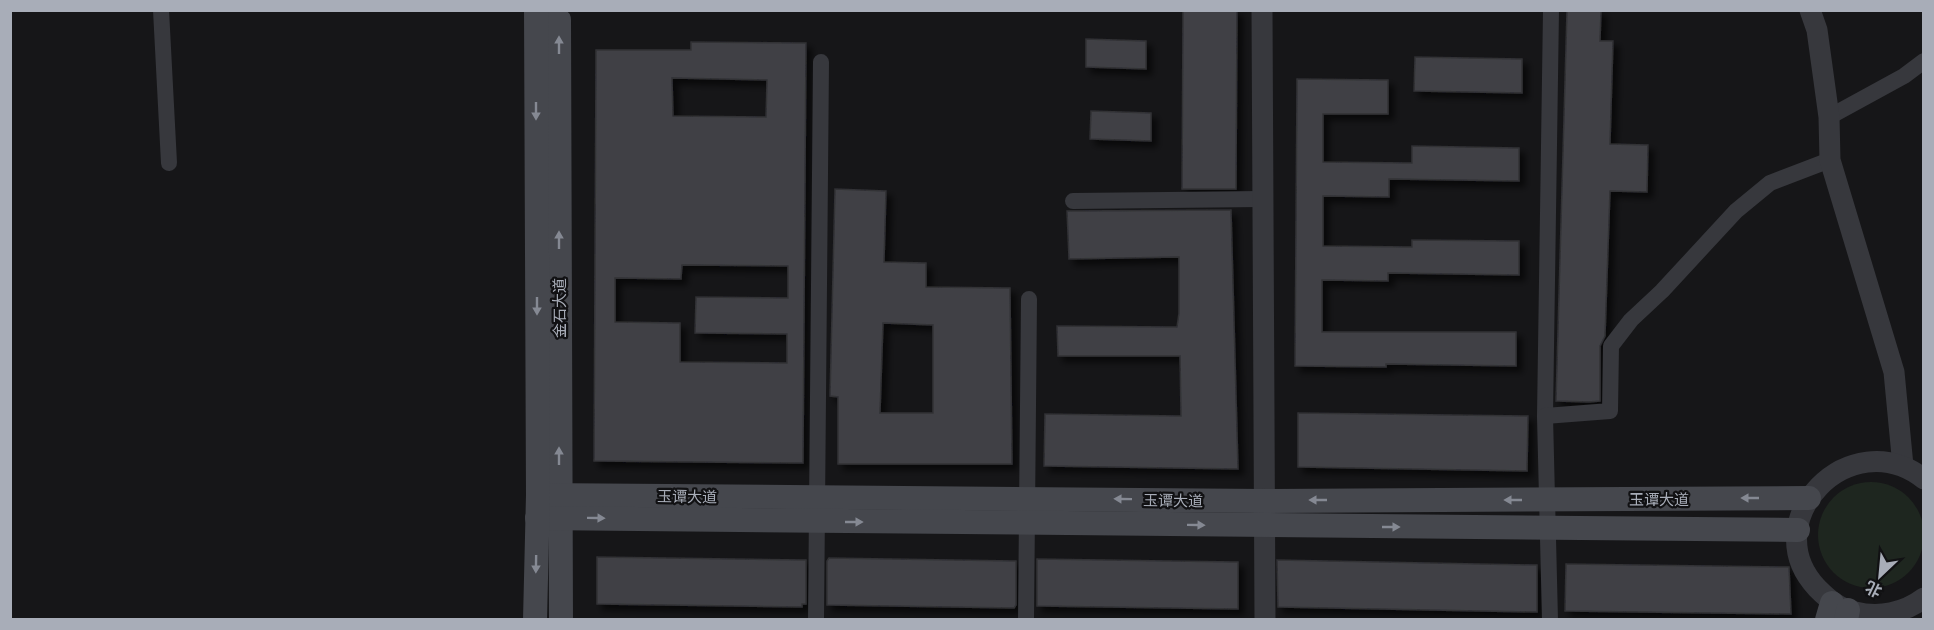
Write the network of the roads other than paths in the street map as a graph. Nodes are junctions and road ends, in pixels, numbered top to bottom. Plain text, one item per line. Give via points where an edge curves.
1 (161, 10) edge
2 (537, 10) edge
3 (1262, 10) edge
4 (1551, 10) edge
5 (1810, 10) edge
6 (1923, 61) edge
7 (821, 62) dead end
8 (1829, 117) junction
9 (1830, 160) junction
10 (169, 163) dead end
11 (1261, 199) junction
12 (1073, 201) dead end
13 (1029, 299) dead end
14 (1545, 416) junction
15 (1903, 466) junction
16 (1923, 479) edge
17 (1809, 498) junction
18 (1546, 500) junction
19 (1265, 501) junction
20 (548, 506) junction
21 (817, 510) junction
22 (1027, 510) junction
23 (1266, 526) junction
24 (1548, 529) junction
25 (1798, 530) junction
26 (1923, 598) edge
27 (1838, 613) edge
28 (535, 620) edge
29 (561, 620) edge
30 (816, 620) edge
31 (1026, 620) edge
32 (1265, 620) edge
33 (1550, 620) edge

1 - 10 street
2 - 20 main road, 金石大道 via 559,20
3 - 11 street
4 - 14 street
5 - 8 street via 1817,30
6 - 8 street via 1904,76
7 - 21 street
8 - 9 street
9 - 14 street via 1770,183 1736,211 1631,320 1611,346 1610,411
9 - 15 street via 1894,372
11 - 12 street
11 - 19 street
13 - 22 street
14 - 18 street
15 - 16 street
15 - 17 street via 1873,461 1843,468 1818,486
17 -> 18 main road, 玉谭大道
17 - 25 street
18 -> 19 main road, 玉谭大道
18 - 24 street
19 -> 22 main road, 玉谭大道
19 - 23 street
20 - 21 main road, 玉谭大道
20 -> 28 main road, 金石大道
20 - 29 main road, 金石大道
21 - 22 main road, 玉谭大道
21 - 30 street
22 -> 23 main road, 玉谭大道
22 - 31 street
23 -> 24 main road, 玉谭大道
23 - 32 street
24 - 25 main road, 玉谭大道
24 - 33 street
25 - 27 street via 1803,566
26 - 27 street via 1910,607 1884,615

